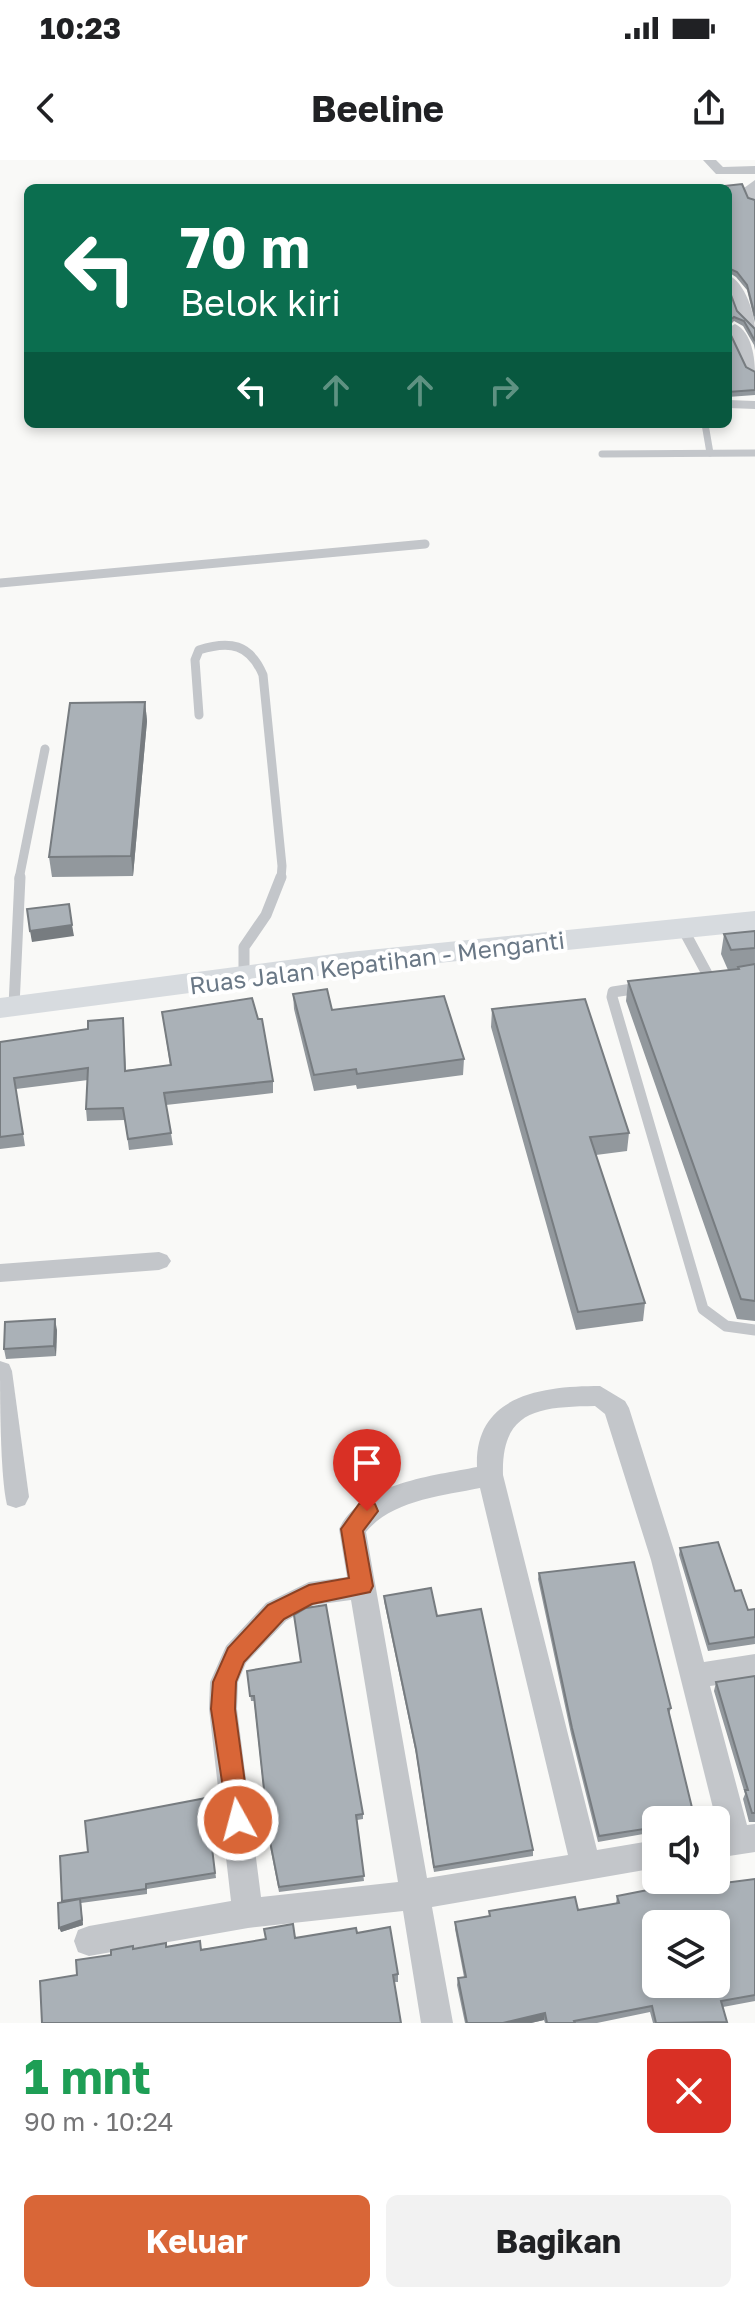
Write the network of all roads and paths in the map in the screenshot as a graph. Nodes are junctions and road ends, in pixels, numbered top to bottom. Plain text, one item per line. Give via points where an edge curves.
1 (709, 160) edge
2 (755, 170) edge
3 (755, 184) edge
4 (755, 198) edge
5 (732, 286) edge
6 (755, 327) edge
7 (737, 334) edge
8 (755, 371) edge
9 (732, 404) edge
10 (755, 405) edge
11 (706, 428) edge
12 (710, 453) junction
13 (755, 453) edge
14 (602, 454) dead end
15 (425, 544) dead end
16 (0, 583) edge
17 (199, 715) dead end
18 (45, 749) dead end
19 (755, 921) edge
20 (683, 929) junction
21 (244, 977) junction
22 (726, 979) edge
23 (711, 981) junction
24 (696, 983) edge
25 (649, 987) edge
26 (7, 1007) edge
27 (159, 1261) dead end
28 (0, 1273) edge
29 (755, 1330) edge
30 (0, 1371) edge
31 (490, 1475) junction
32 (16, 1497) dead end
33 (362, 1586) junction
34 (755, 1667) edge
35 (694, 1676) junction
36 (736, 1841) edge
37 (642, 1856) edge
38 (586, 1866) junction
39 (416, 1895) junction
40 (248, 1913) junction
41 (89, 1941) dead end
42 (437, 2023) edge

1 - 2 street via 720,171
3 - 4 street via 750,188
5 - 6 street
6 - 7 street
7 - 8 street
9 - 10 street
11 - 12 lane
12 - 13 lane
12 - 14 lane
15 - 16 lane
17 - 21 lane via 199,650 224,642 251,652 263,675 282,866 266,915 244,947
18 - 26 lane via 19,881
19 - 20 main road, Ruas Jalan Kepatihan - Menganti
20 - 21 main road, Ruas Jalan Kepatihan - Menganti
20 - 23 lane
21 - 26 main road, Ruas Jalan Kepatihan - Menganti
22 - 23 lane
23 - 24 lane
25 - 29 lane via 618,990 612,997 703,1309 728,1328
27 - 28 street
30 - 32 street
31 - 33 street via 410,1494 367,1511 352,1529
31 - 35 street via 491,1443 501,1421 520,1405 585,1396 609,1400 616,1408 664,1560
31 - 38 street
33 - 39 street
33 - 40 street via 309,1594 276,1612 236,1655 224,1682
34 - 35 street
35 - 36 street
37 - 38 street
38 - 39 street
39 - 40 street
39 - 42 street
40 - 41 street

